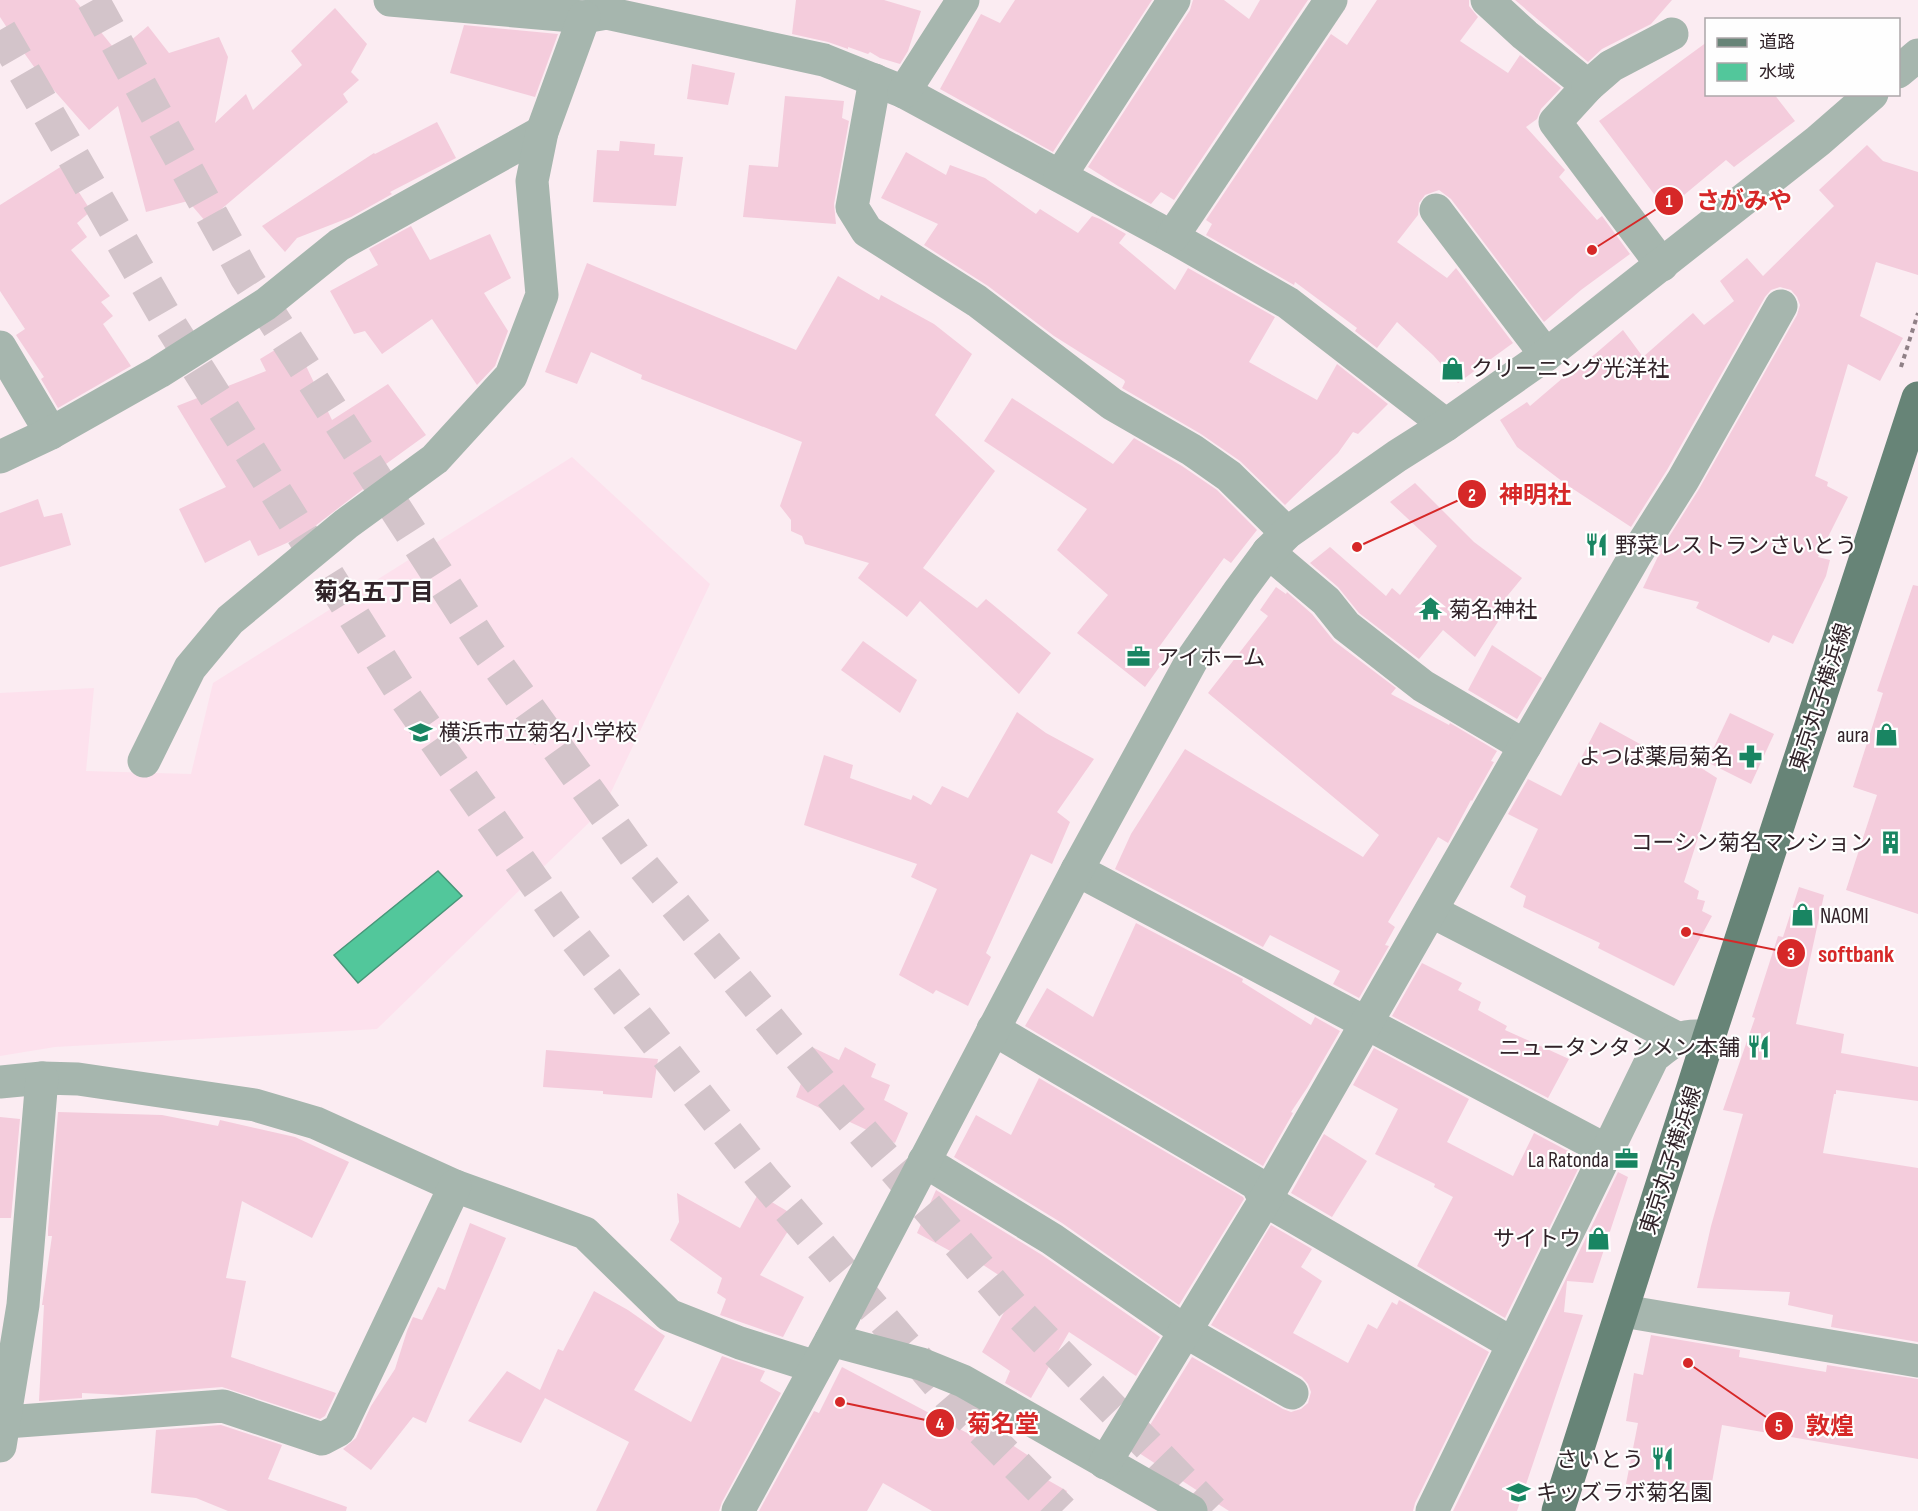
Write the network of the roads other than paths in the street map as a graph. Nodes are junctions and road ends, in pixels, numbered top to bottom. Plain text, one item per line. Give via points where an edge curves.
1 (390, 0) edge
2 (963, 0) edge
3 (1174, 0) edge
4 (1331, 0) edge
5 (1487, 0) edge
6 (600, 10) edge
7 (1672, 34) dead end
8 (1918, 55) edge
9 (1900, 71) edge
10 (890, 86) junction
11 (1588, 86) junction
12 (1870, 96) edge
13 (542, 132) junction
14 (1060, 176) junction
15 (1436, 210) dead end
16 (1172, 237) junction
17 (1662, 266) junction
18 (1780, 306) dead end
19 (0, 347) edge
20 (1546, 355) junction
21 (1918, 398) edge
22 (1446, 425) junction
23 (51, 434) junction
24 (0, 457) edge
25 (1278, 543) junction
26 (1524, 746) junction
27 (144, 761) dead end
28 (1077, 870) junction
29 (1431, 911) junction
30 (1366, 1025) junction
31 (993, 1029) junction
32 (1693, 1037) junction
33 (42, 1078) junction
34 (0, 1082) edge
35 (1606, 1150) junction
36 (924, 1161) junction
37 (455, 1186) junction
38 (1264, 1200) junction
39 (1623, 1311) junction
40 (1186, 1332) junction
41 (1513, 1344) junction
42 (823, 1353) junction
43 (1918, 1361) edge
44 (1292, 1393) dead end
45 (3, 1434) edge
46 (1105, 1463) junction
47 (738, 1511) edge
48 (1191, 1511) edge
49 (1432, 1511) edge
50 (1558, 1511) edge

1 - 6 street
2 - 10 street
3 - 14 street
4 - 16 street
5 - 11 street
6 - 10 street via 824,60
6 - 13 street
7 - 11 street via 1611,66
8 - 9 street
10 - 14 street
10 - 25 street via 852,207 867,231 977,301 1112,404 1229,476
11 - 17 street via 1555,122
12 - 17 street
13 - 23 street via 339,245 266,304
13 - 27 street via 532,181 542,295 511,376 435,459 346,524 230,620 190,668
14 - 16 street
15 - 20 street
16 - 22 street via 1288,303
17 - 20 street
18 - 26 street via 1683,480
19 - 23 street
20 - 22 street
21 - 32 main road, 東京丸子横浜線
22 - 25 street
23 - 24 street
25 - 26 street via 1346,626 1423,686
25 - 28 street via 1193,658
26 - 29 street
28 - 30 street
28 - 31 street
29 - 30 street
29 - 32 street
30 - 35 street
30 - 38 street
31 - 36 street
31 - 38 street via 1257,1184
32 - 35 street via 1653,1057
32 - 39 main road, 東京丸子横浜線
33 - 34 street
33 - 37 street via 78,1079 255,1105 316,1123
33 - 45 street via 23,1305
35 - 41 street
36 - 40 street via 1052,1239
36 - 42 street
37 - 42 street via 585,1233 669,1315 740,1343
37 - 45 street via 339,1430 322,1439 223,1406
38 - 40 street
38 - 41 street
39 - 43 street
39 - 50 main road, 東京丸子横浜線
40 - 44 street
40 - 46 street
41 - 49 street
42 - 46 street via 921,1364 963,1382
42 - 47 street
46 - 48 street

